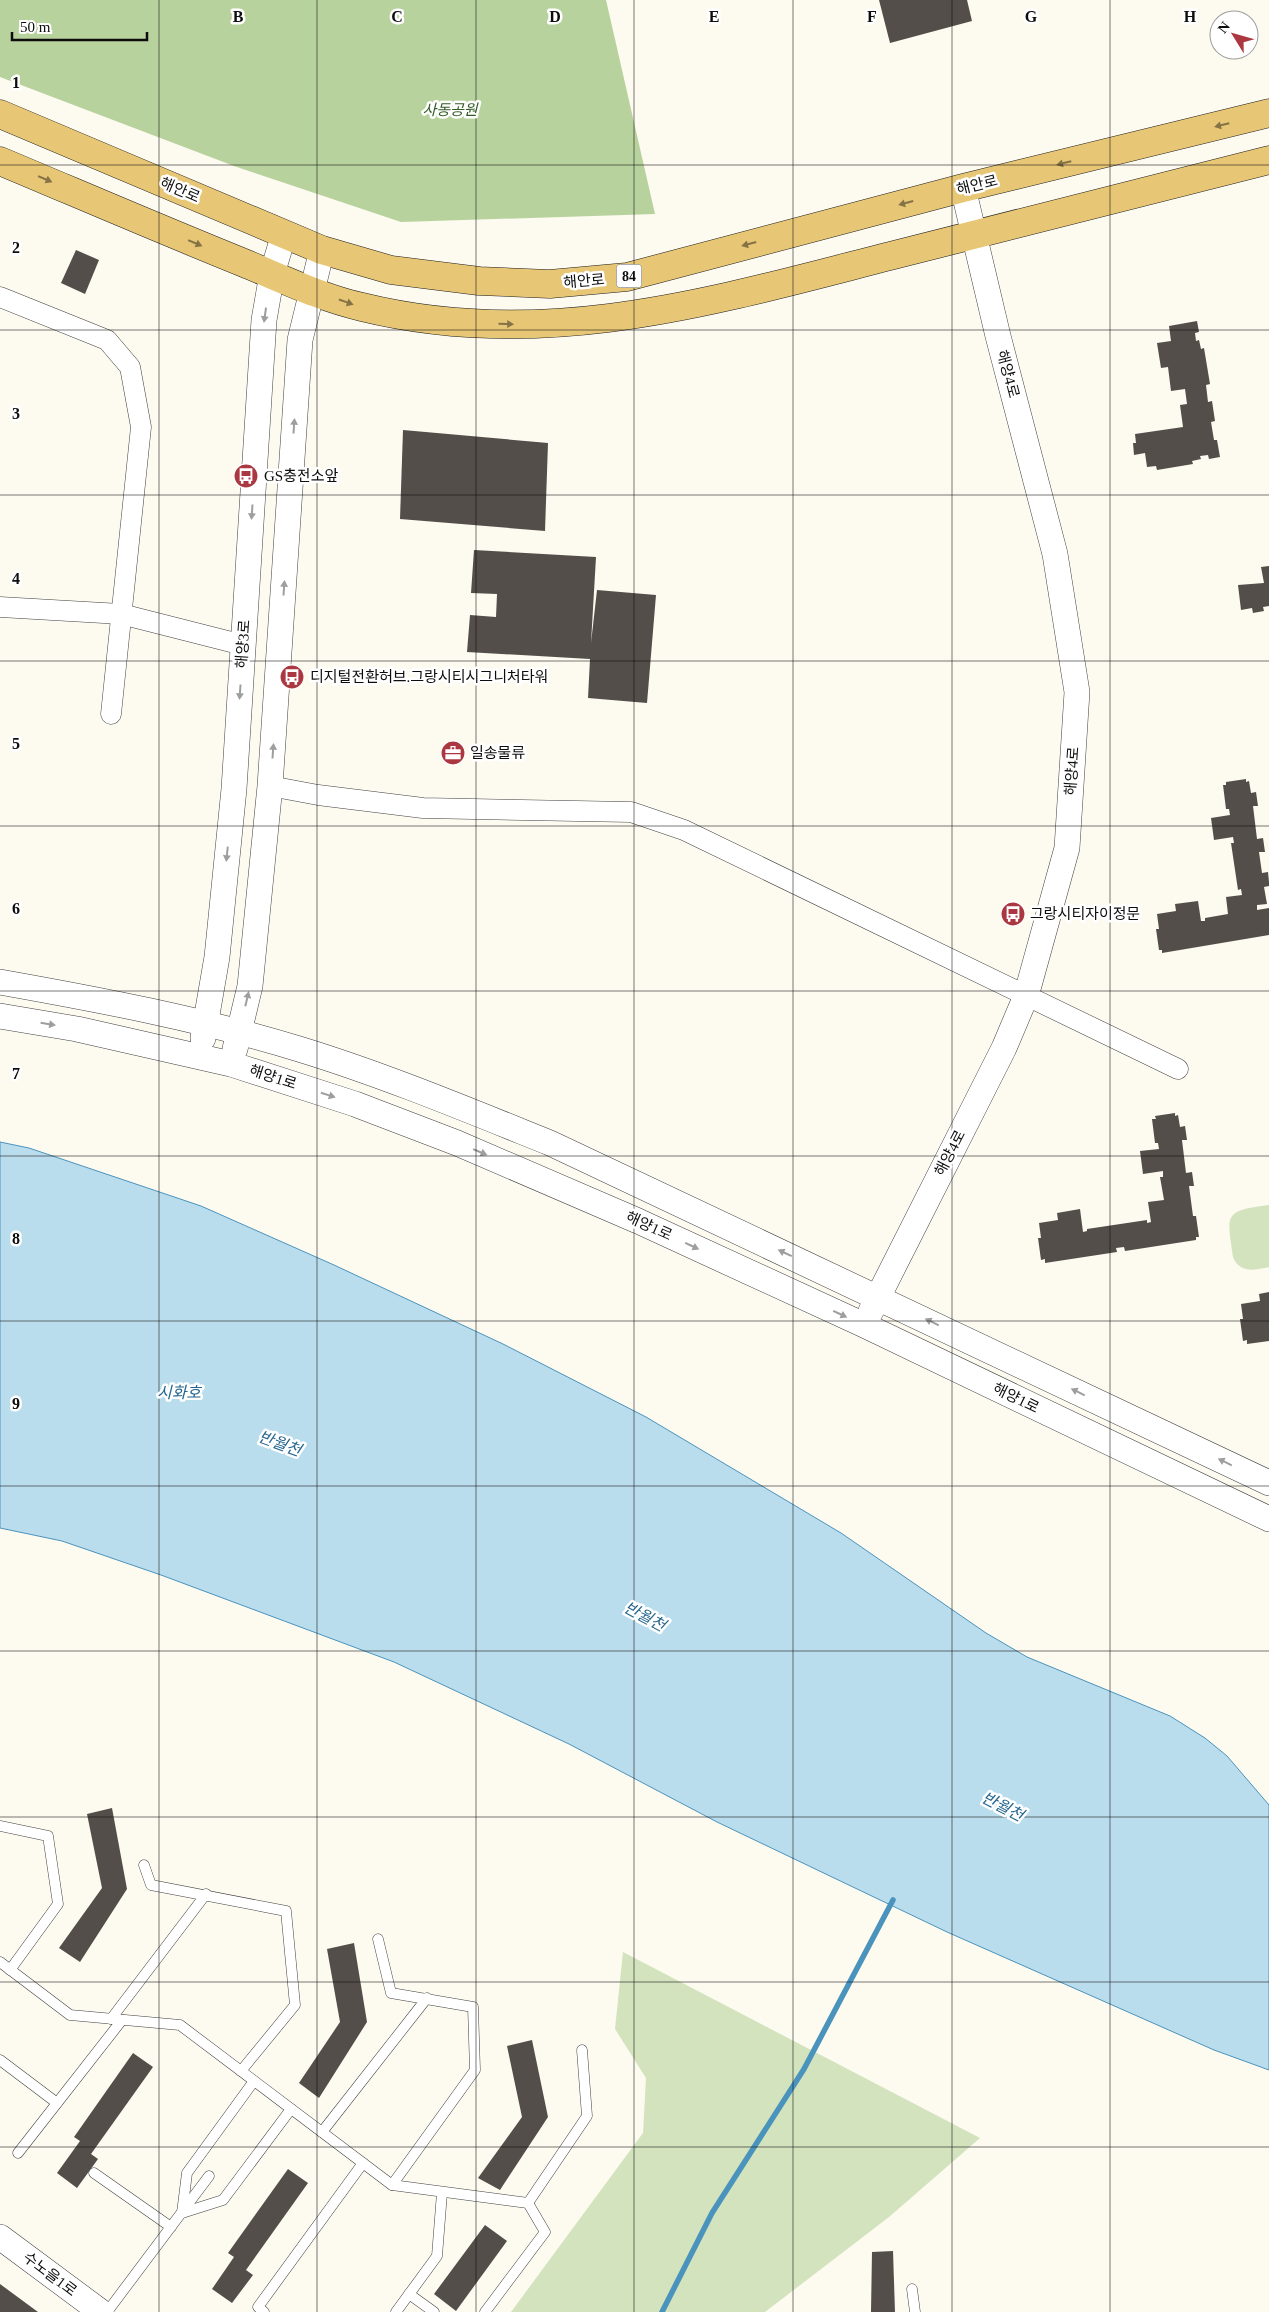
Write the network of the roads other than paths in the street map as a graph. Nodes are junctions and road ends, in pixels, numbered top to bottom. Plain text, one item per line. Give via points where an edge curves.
1 (1269, 113) edge
2 (0, 114) edge
3 (1269, 160) edge
4 (0, 161) edge
5 (963, 188) junction
6 (284, 234) junction
7 (974, 235) junction
8 (322, 250) junction
9 (272, 274) junction
10 (313, 290) junction
11 (0, 297) edge
12 (0, 607) edge
13 (121, 614) junction
14 (243, 645) junction
15 (111, 714) dead end
16 (270, 786) junction
17 (0, 982) edge
18 (1026, 996) junction
19 (0, 1016) edge
20 (205, 1023) junction
21 (239, 1032) junction
22 (200, 1056) junction
23 (231, 1064) junction
24 (1178, 1069) dead end
25 (878, 1297) junction
26 (864, 1325) junction
27 (1269, 1483) edge
28 (1269, 1519) edge
29 (0, 1826) edge
30 (144, 1866) dead end
31 (206, 1894) junction
32 (378, 1939) dead end
33 (0, 1962) edge
34 (10, 1970) junction
35 (427, 1998) junction
36 (117, 2020) junction
37 (582, 2050) dead end
38 (0, 2060) edge
39 (241, 2071) junction
40 (254, 2081) junction
41 (57, 2103) junction
42 (291, 2109) junction
43 (322, 2132) junction
44 (18, 2154) dead end
45 (363, 2164) junction
46 (94, 2173) dead end
47 (209, 2176) dead end
48 (392, 2185) junction
49 (442, 2193) junction
50 (528, 2203) junction
51 (182, 2213) junction
52 (171, 2227) junction
53 (0, 2237) edge
54 (912, 2289) dead end
55 (409, 2294) junction
56 (101, 2312) edge
57 (107, 2312) edge
58 (264, 2312) edge
59 (396, 2312) edge
60 (434, 2312) edge
61 (485, 2312) edge
62 (915, 2312) edge

1 -> 5 main road, 해안로 / 84
2 - 6 main road, 해안로 / 84
3 - 7 main road
4 -> 9 main road
5 - 7 street, 해양4로
5 -> 8 main road, 해안로 / 84 via 627,277 550,284 479,281 391,270
6 - 8 main road, 해안로 / 84
6 - 9 street, 해양3로
10 -> 7 main road via 361,307 453,323 527,324 597,320 701,304
7 - 18 street, 해양4로 via 1055,554 1077,692 1067,848
8 - 10 street
9 - 10 main road
9 -> 14 street, 해양3로 via 264,320
16 -> 10 street via 298,355
11 - 13 street via 107,340 130,367 141,427
12 - 13 street
13 - 14 street
13 - 15 street
14 -> 20 street, 해양3로 via 234,789 215,967
16 - 18 street via 423,808 631,812 684,830
21 -> 16 street via 250,986
17 - 20 street
18 - 24 street
18 - 25 street, 해양4로 via 1004,1048
19 -> 22 street, 해양1로
20 - 21 street
20 - 22 street, 해양3로
21 - 23 street
25 -> 21 street via 550,1143 370,1074
22 - 23 street, 해양1로
23 -> 26 street, 해양1로 via 355,1104 457,1143 638,1221
25 - 26 street, 해양4로
27 -> 25 street
26 - 28 street, 해양1로
29 - 34 lane via 48,1836 58,1904
30 - 31 lane via 151,1885
31 - 36 lane
31 - 39 lane via 286,1911 295,2005
32 - 35 lane via 392,1993
33 - 34 lane
34 - 36 lane via 70,2015
35 - 43 lane
35 - 48 lane via 473,2007 474,2070
36 - 39 lane via 180,2025
36 - 41 lane
37 - 50 lane via 587,2116
38 - 41 lane
39 - 40 lane
40 - 42 lane
40 - 51 lane via 187,2173
41 - 44 lane
42 - 43 lane
42 - 51 lane via 223,2200
43 - 45 lane
45 - 48 lane
45 - 58 lane via 258,2307
46 - 52 lane
47 - 51 lane
48 - 49 lane
49 - 50 lane
49 - 55 lane via 437,2256
50 - 61 lane via 545,2232
51 - 52 lane
52 - 57 lane
53 - 56 street, 수노을1로
54 - 62 lane
55 - 59 lane
55 - 60 lane

